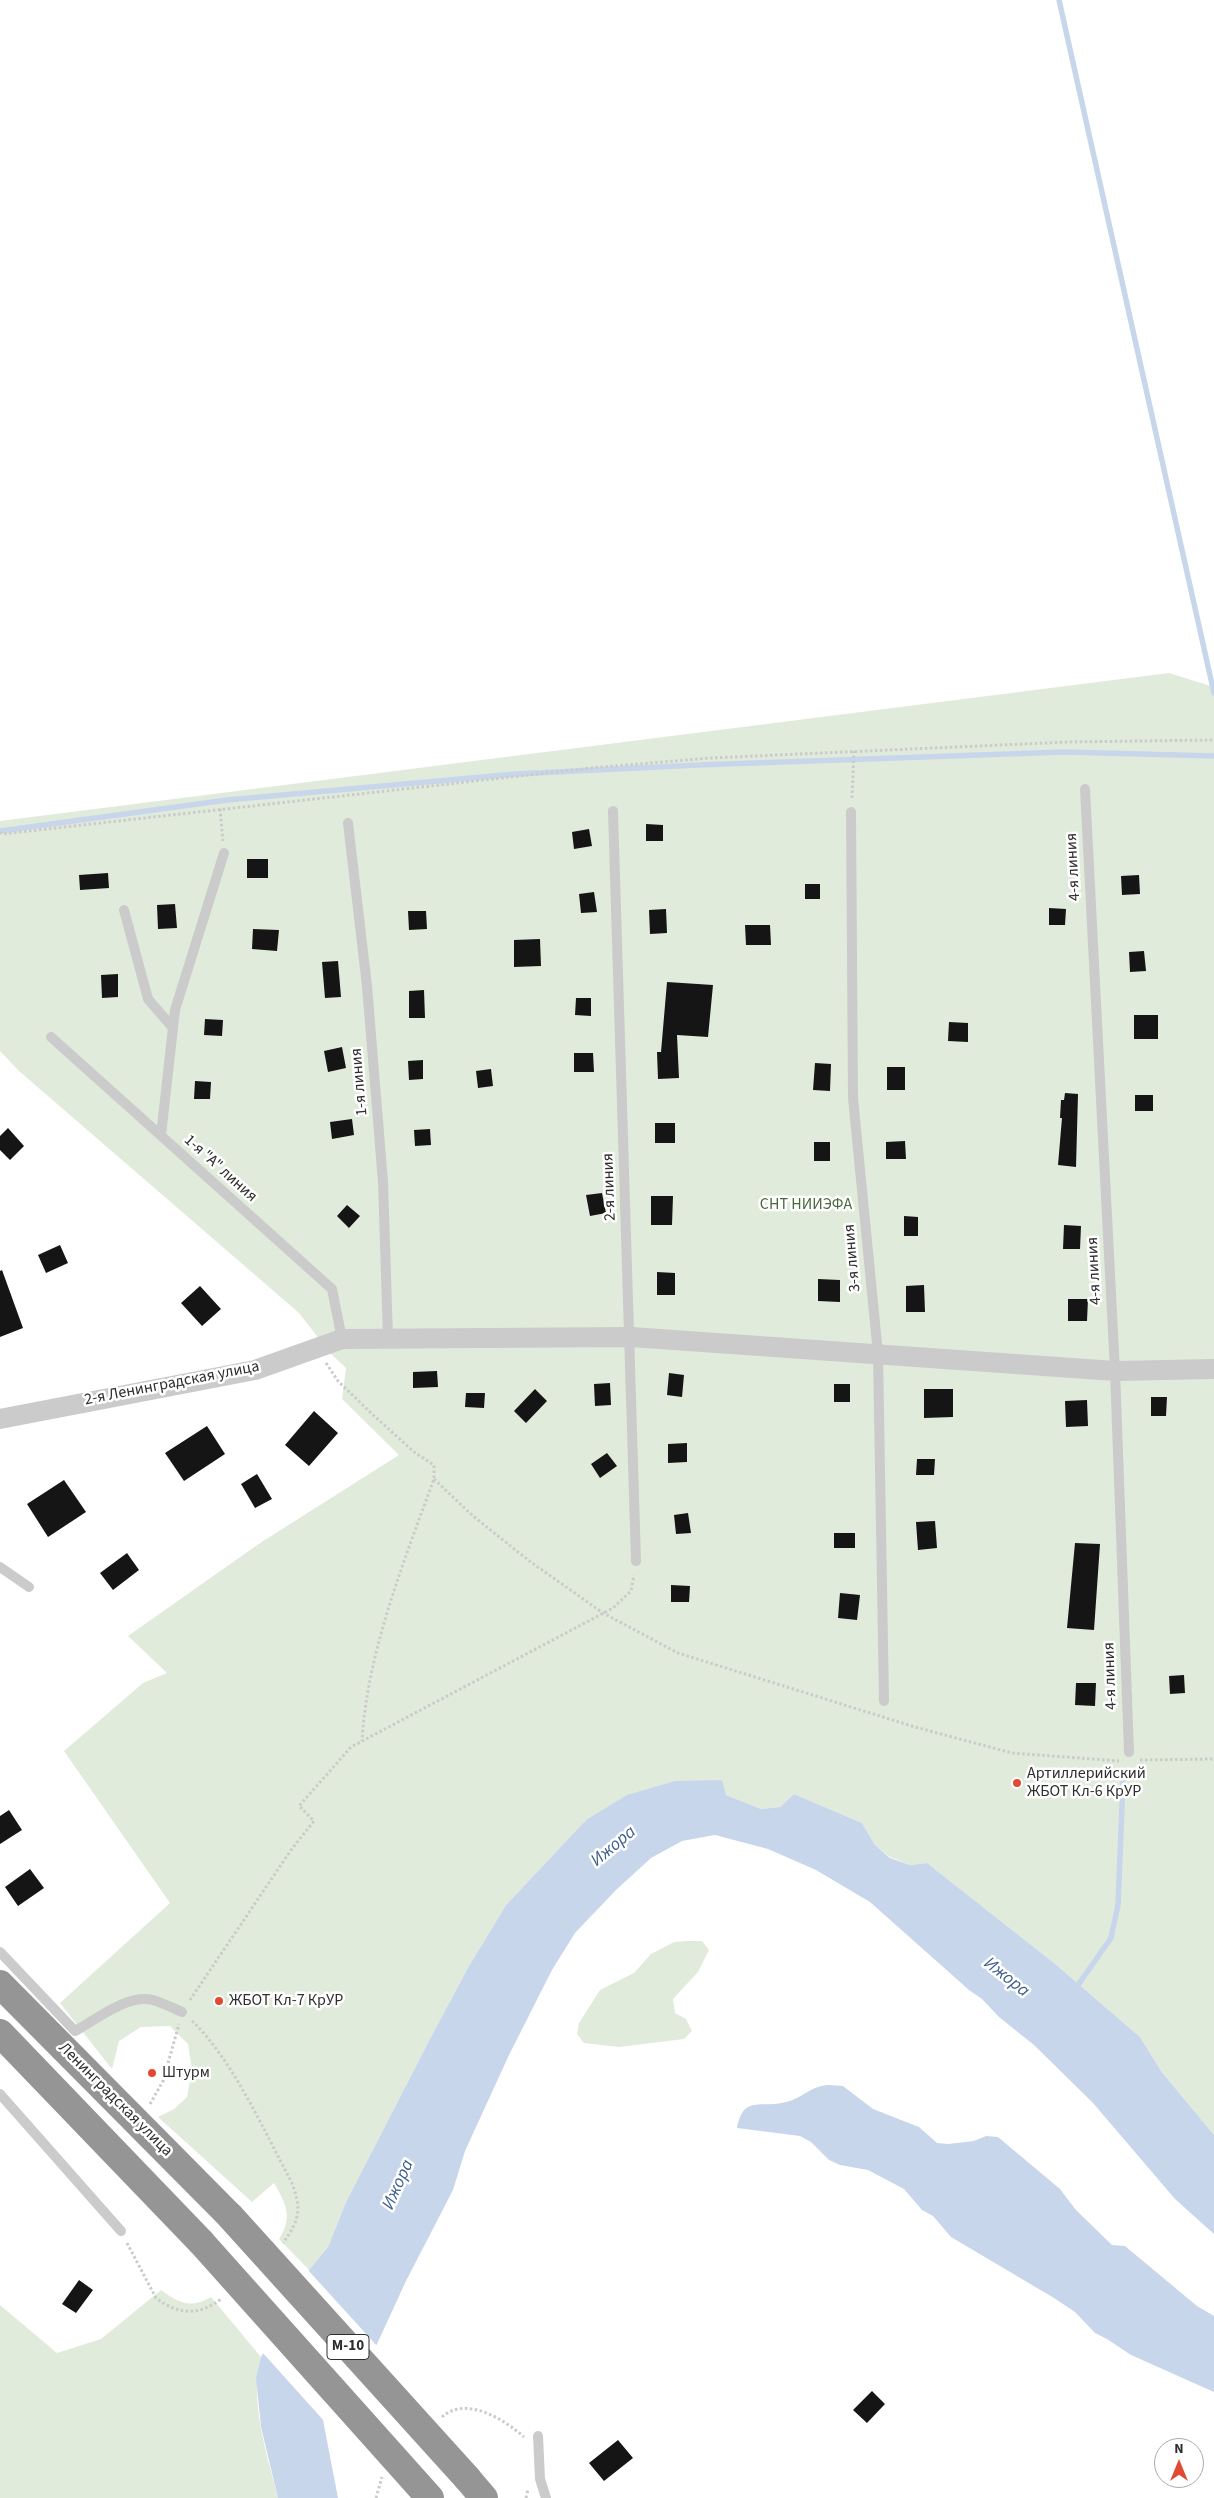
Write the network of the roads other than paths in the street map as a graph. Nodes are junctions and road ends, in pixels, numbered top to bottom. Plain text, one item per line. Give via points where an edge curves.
1 (1085, 789) dead end
2 (613, 812) dead end
3 (851, 812) road end
4 (348, 824) dead end
5 (224, 853) road end
6 (124, 910) dead end
7 (173, 1028) junction
8 (51, 1037) dead end
9 (161, 1135) junction
10 (631, 1336) junction
11 (388, 1338) junction
12 (342, 1339) junction
13 (878, 1354) junction
14 (1214, 1369) edge
15 (1115, 1371) junction
16 (0, 1418) edge
17 (636, 1561) road end
18 (0, 1567) edge
19 (30, 1587) dead end
20 (884, 1701) dead end
21 (1129, 1756) road end
22 (0, 1952) edge
23 (0, 1984) edge
24 (182, 2012) road end
25 (0, 2033) edge
26 (0, 2094) edge
27 (121, 2231) road end
28 (538, 2436) dead end
29 (475, 2488) edge
30 (430, 2498) edge
31 (546, 2498) edge

1 - 15 lane, 4-я линия
2 - 10 lane, 2-я линия
3 - 13 lane, 3-я линия via 853,1098
4 - 11 lane, 1-я линия via 367,986 382,1172
5 - 7 lane
6 - 7 lane via 148,999
7 - 9 lane
8 - 9 lane, 1-я "А" линия
9 - 12 lane, 1-я "А" линия via 332,1290
10 - 11 street, 2-я Ленинградская улица
10 - 13 street, 2-я Ленинградская улица
10 - 17 lane, 2-я линия
11 - 12 street, 2-я Ленинградская улица
12 - 16 street, 2-я Ленинградская улица via 255,1370
13 - 15 street, 2-я Ленинградская улица
13 - 20 lane, 3-я линия
14 - 15 street, 2-я Ленинградская улица
15 - 21 lane, 4-я линия
18 - 19 lane
22 - 24 lane via 75,2031 128,2002 141,1999 153,2000
23 - 29 highway, Ленинградская улица / М-10, bridge via 230,2216
25 - 30 highway, М-10, bridge via 201,2242
26 - 27 lane
28 - 31 lane via 540,2479

